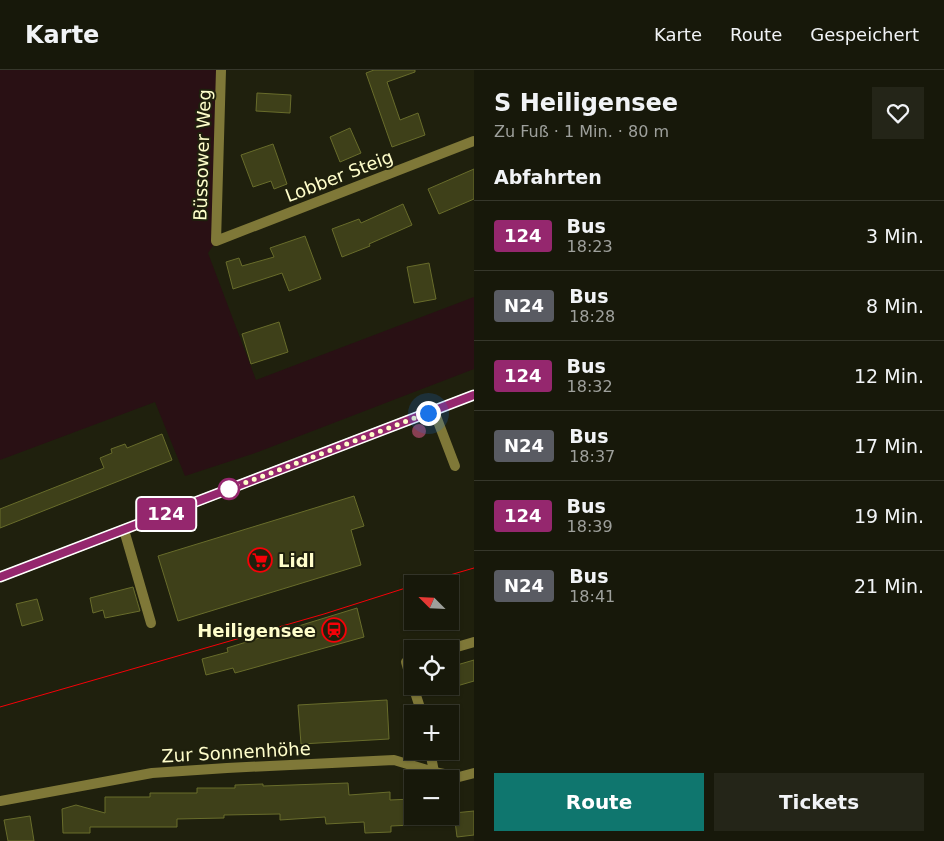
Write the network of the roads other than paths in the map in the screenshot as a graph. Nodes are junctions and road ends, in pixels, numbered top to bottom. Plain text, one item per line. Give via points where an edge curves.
1 (221, 70) edge
2 (474, 141) edge
3 (216, 241) joint
4 (474, 395) edge
5 (434, 411) junction
6 (455, 466) dead end
7 (124, 530) junction
8 (0, 577) edge
9 (151, 623) dead end
10 (474, 642) edge
11 (459, 646) edge
12 (427, 770) edge
13 (474, 773) edge
14 (459, 777) edge
15 (0, 801) edge

1 - 3 street, Büssower Weg
2 - 3 street, Lobber Steig
4 - 5 main road
5 - 6 street
5 - 7 main road
7 - 8 main road
7 - 9 street
10 - 11 street
12 - 15 street, Zur Sonnenhöhe via 394,760 162,772
13 - 14 street, Zur Sonnenhöhe

